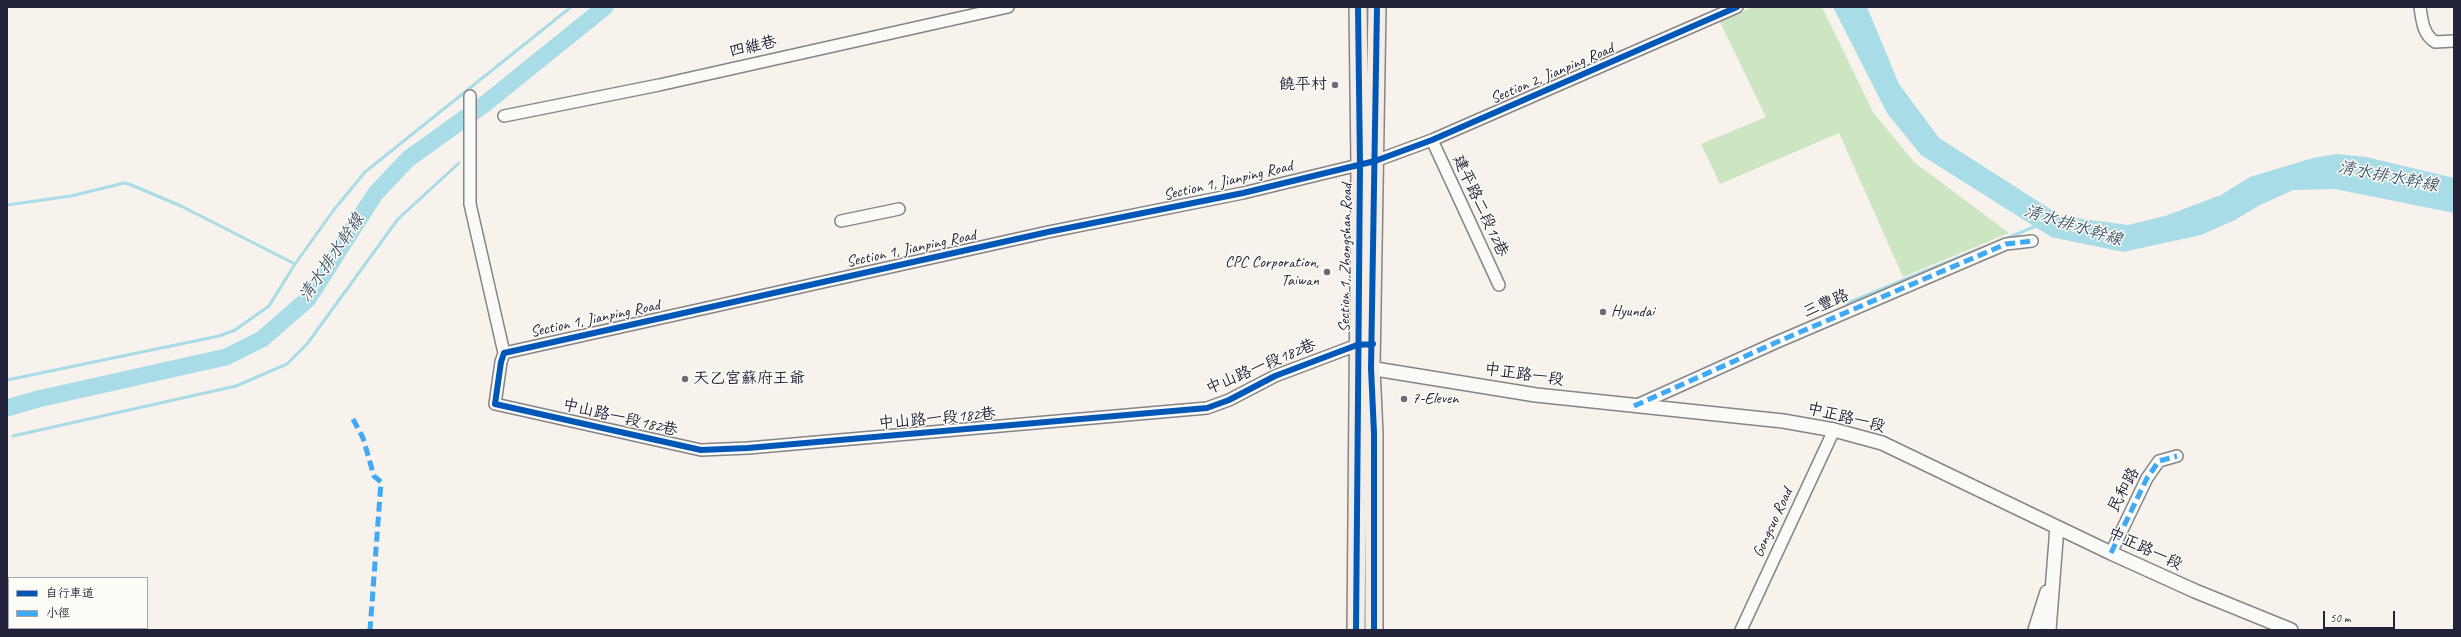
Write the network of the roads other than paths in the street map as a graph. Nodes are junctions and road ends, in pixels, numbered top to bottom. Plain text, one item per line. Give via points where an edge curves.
1 (1008, 7) edge
2 (1358, 7) edge
3 (1377, 7) edge
4 (1737, 7) edge
5 (2420, 7) edge
6 (2454, 41) edge
7 (470, 96) dead end
8 (504, 116) dead end
9 (1432, 140) junction
10 (1367, 163) junction
11 (899, 209) dead end
12 (840, 221) dead end
13 (2032, 241) dead end
14 (1499, 285) dead end
15 (1365, 345) junction
16 (504, 353) junction
17 (1364, 368) junction
18 (1634, 406) junction
19 (1834, 430) junction
20 (2177, 456) dead end
21 (2057, 527) junction
22 (2111, 553) junction
23 (2055, 558) junction
24 (1356, 630) edge
25 (1374, 630) edge
26 (1742, 630) edge
27 (2036, 630) edge
28 (2049, 630) edge
29 (2291, 630) edge

1 - 8 street, 四維巷 via 659,85
2 - 10 main road, Section 1, Zhongshan Road
3 - 10 main road, Section 1, Zhongshan Road
4 - 9 street, Section 2, Jianping Road
5 - 6 street via 2427,37 2434,42
7 - 16 street via 470,204
9 - 10 street, Section 2, Jianping Road
9 - 14 street, 建平路二段12巷
10 - 15 main road, Section 1, Zhongshan Road
10 - 16 street, Section 1, Jianping Road via 1243,193 1048,232
11 - 12 street
13 - 18 street, 三豐路 via 2006,244
15 - 16 street, 中山路一段182巷 via 1275,376 1229,400 1207,408 701,450 495,404
15 - 17 main road, Section 1, Zhongshan Road
17 - 18 street, 中正路一段 via 1528,394
17 - 24 main road, Section 1, Zhongshan Road
17 - 25 main road, Section 1, Zhongshan Road via 1374,433
18 - 19 street, 中正路一段 via 1783,421
19 - 21 street, 中正路一段 via 1882,443
19 - 26 street, Gongsuo Road
20 - 22 street, 民和路 via 2159,461 2147,478
21 - 22 street, 中正路一段
21 - 23 street
22 - 29 street, 中正路一段
23 - 27 street
23 - 28 street

